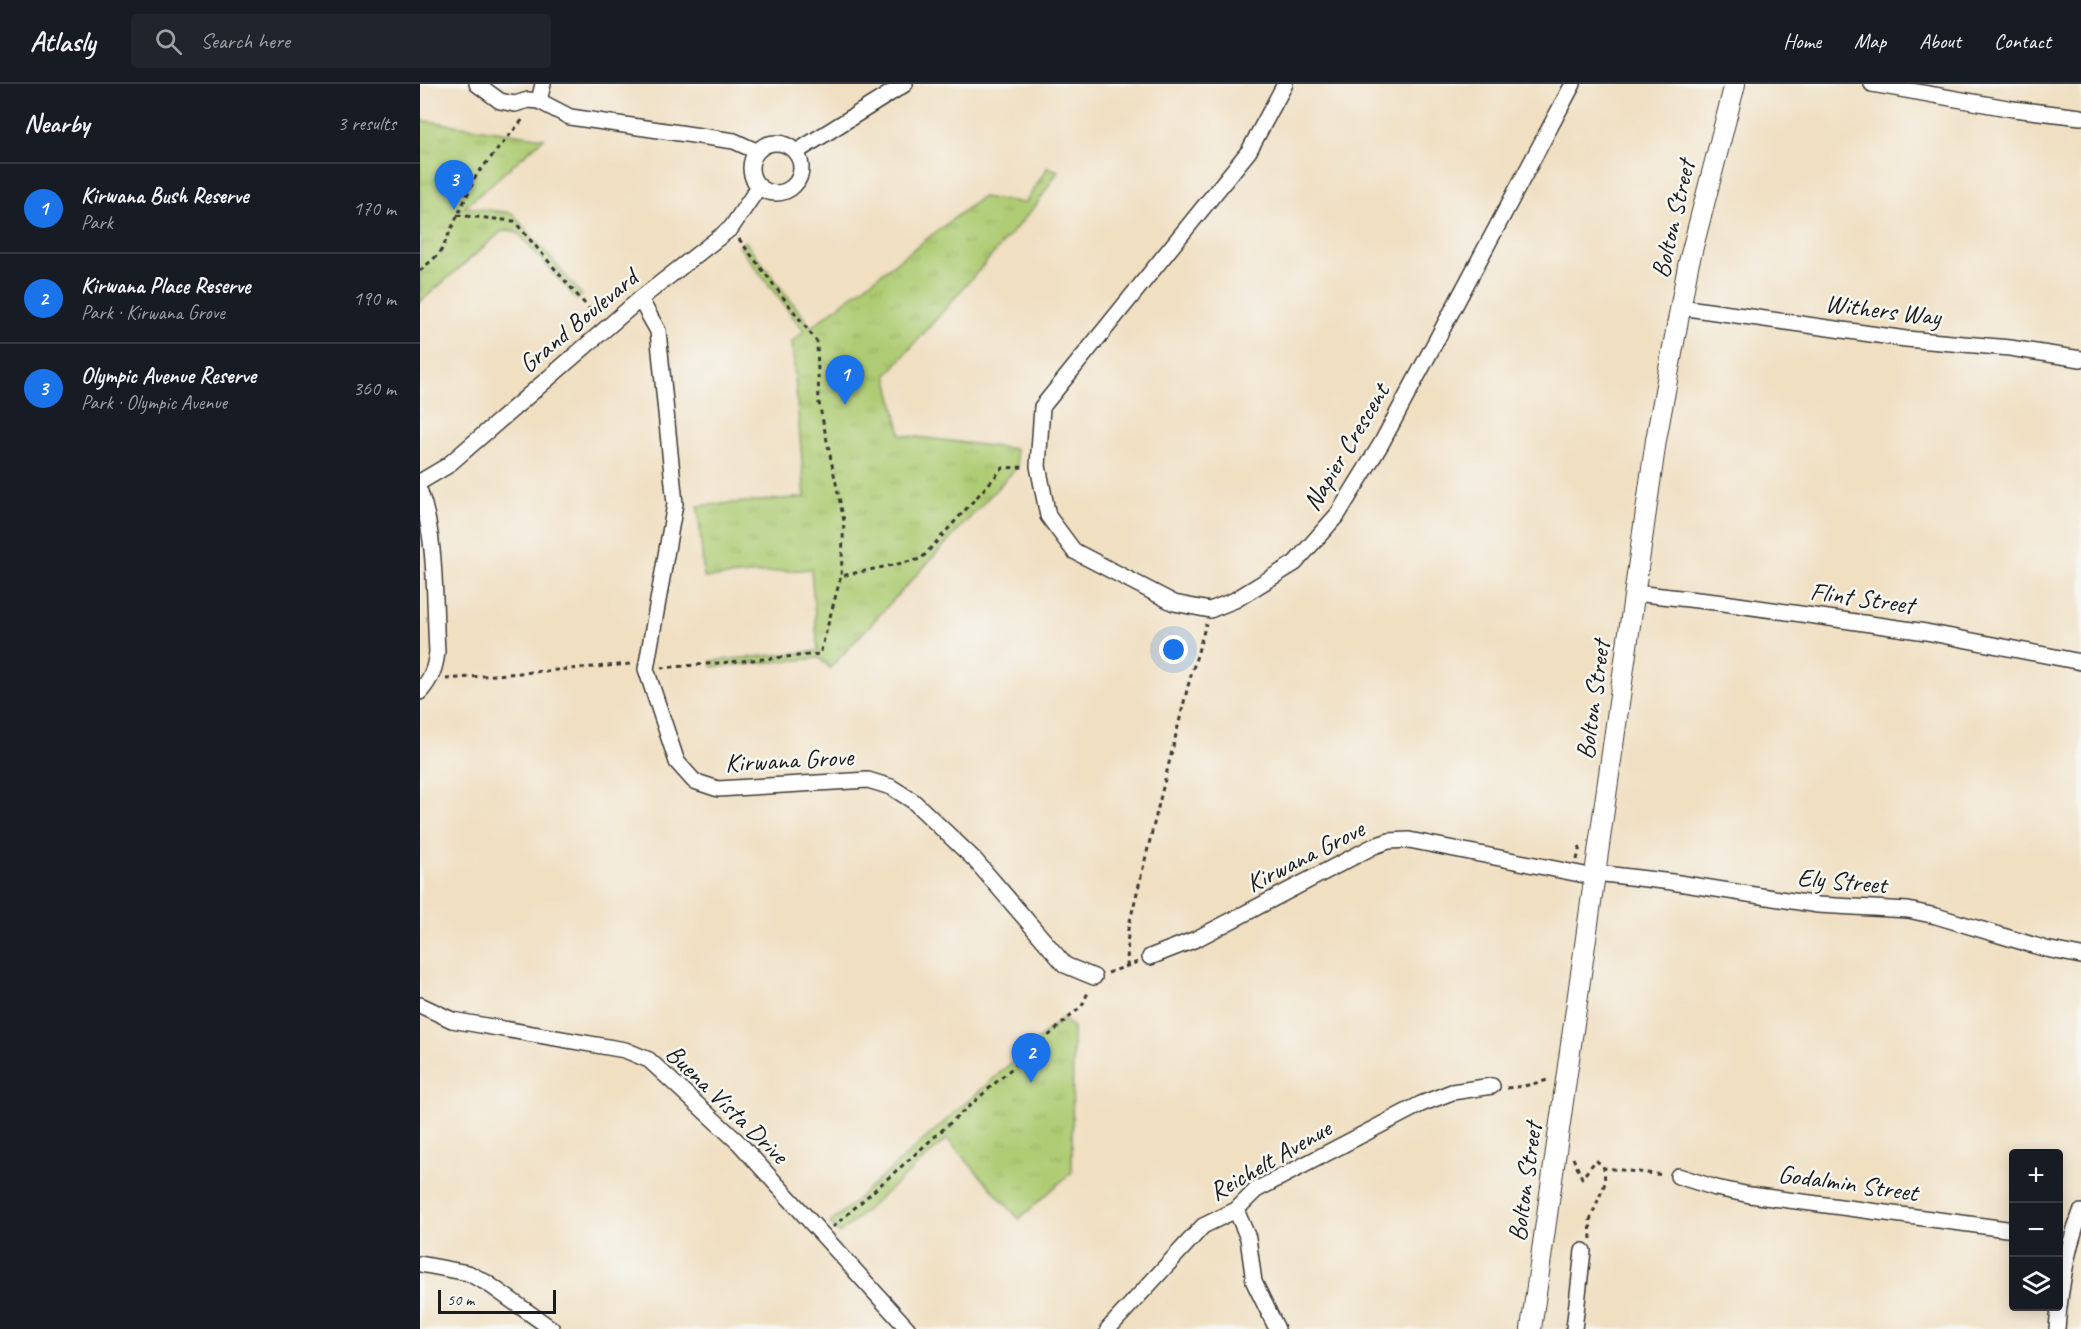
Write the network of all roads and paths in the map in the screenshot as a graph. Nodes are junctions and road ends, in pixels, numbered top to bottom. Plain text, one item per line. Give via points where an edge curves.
1 (477, 84) edge
2 (543, 84) edge
3 (905, 84) edge
4 (1285, 84) edge
5 (1573, 84) edge
6 (1735, 84) edge
7 (1872, 84) edge
8 (538, 101) junction
9 (2081, 117) edge
10 (756, 151) junction
11 (796, 152) junction
12 (758, 188) junction
13 (457, 214) junction
14 (731, 228) junction
15 (420, 271) edge
16 (640, 299) junction
17 (1680, 306) junction
18 (606, 328) junction
19 (2081, 359) edge
20 (1038, 466) junction
21 (420, 482) edge
22 (420, 492) edge
23 (841, 576) junction
24 (1635, 593) junction
25 (1210, 610) junction
26 (2081, 662) edge
27 (646, 669) junction
28 (425, 686) edge
29 (1595, 875) junction
30 (2081, 956) edge
31 (1150, 957) joint
32 (1127, 968) junction
33 (1094, 977) junction
34 (420, 1005) edge
35 (1567, 1078) junction
36 (1492, 1086) joint
37 (1558, 1138) junction
38 (1604, 1168) junction
39 (1678, 1176) joint
40 (1236, 1210) junction
41 (2081, 1212) edge
42 (2009, 1229) edge
43 (823, 1236) junction
44 (2065, 1236) edge
45 (1583, 1251) joint
46 (420, 1264) edge
47 (552, 1329) edge
48 (908, 1329) edge
49 (1108, 1329) edge
50 (1277, 1329) edge
51 (1532, 1329) edge
52 (1574, 1329) edge
53 (2057, 1329) edge

1 - 8 street via 500,101
2 - 8 street
3 - 11 street
4 - 20 street via 1249,151 1042,407
5 - 25 street, Napier Crescent via 1381,444 1338,514 1295,563 1235,600
6 - 17 main road, Bolton Street
7 - 9 street
8 - 10 street via 570,117 734,141
8 - 13 path via 477,174
10 - 11 street via 768,143 783,143
10 - 12 street via 750,170
11 - 12 street via 801,176 794,187 770,194
12 - 14 street, Grand Boulevard
13 - 15 path via 440,252
13 - 18 path via 514,221
14 - 16 street, Grand Boulevard
14 - 23 path via 817,342 819,404 844,521
16 - 18 street, Grand Boulevard
16 - 27 street, Kirwana Grove via 658,331 675,504
17 - 19 street, Withers Way via 1906,339
17 - 24 main road, Bolton Street
18 - 21 street, Grand Boulevard via 447,466
20 - 23 path via 1003,468 921,560
20 - 25 street via 1048,516 1074,551 1174,603
22 - 28 street via 431,537 435,629 435,669
23 - 27 path via 820,654
24 - 26 street, Flint Street via 1926,632
24 - 29 main road, Bolton Street
25 - 32 path via 1128,929
27 - 28 path via 633,663
27 - 33 street, Kirwana Grove via 677,762 694,781 718,789 868,780 891,788 913,801 974,859 1065,965
29 - 30 street, Ely Street via 1672,882 1818,905 1908,910
29 - 31 street, Kirwana Grove via 1409,840 1389,842 1374,846 1196,939
29 - 35 main road, Bolton Street
31 - 32 path
32 - 33 path
33 - 43 path via 1082,1006
34 - 43 street, Buena Vista Drive via 452,1020 625,1050 649,1060 740,1143
35 - 36 path via 1524,1086
35 - 37 main road, Bolton Street
36 - 40 street, Reichelt Avenue via 1452,1092 1420,1104 1256,1190
37 - 38 path via 1572,1155 1582,1178 1596,1160
37 - 51 main road, Bolton Street
38 - 39 path
38 - 45 path via 1605,1183 1590,1220 1592,1245
39 - 42 street, Godalmin Street via 1750,1195
40 - 49 street, Reichelt Avenue via 1203,1226
40 - 50 street via 1248,1238 1254,1282
41 - 44 street
43 - 48 street, Buena Vista Drive
44 - 53 street
45 - 52 street
46 - 47 street via 468,1273

